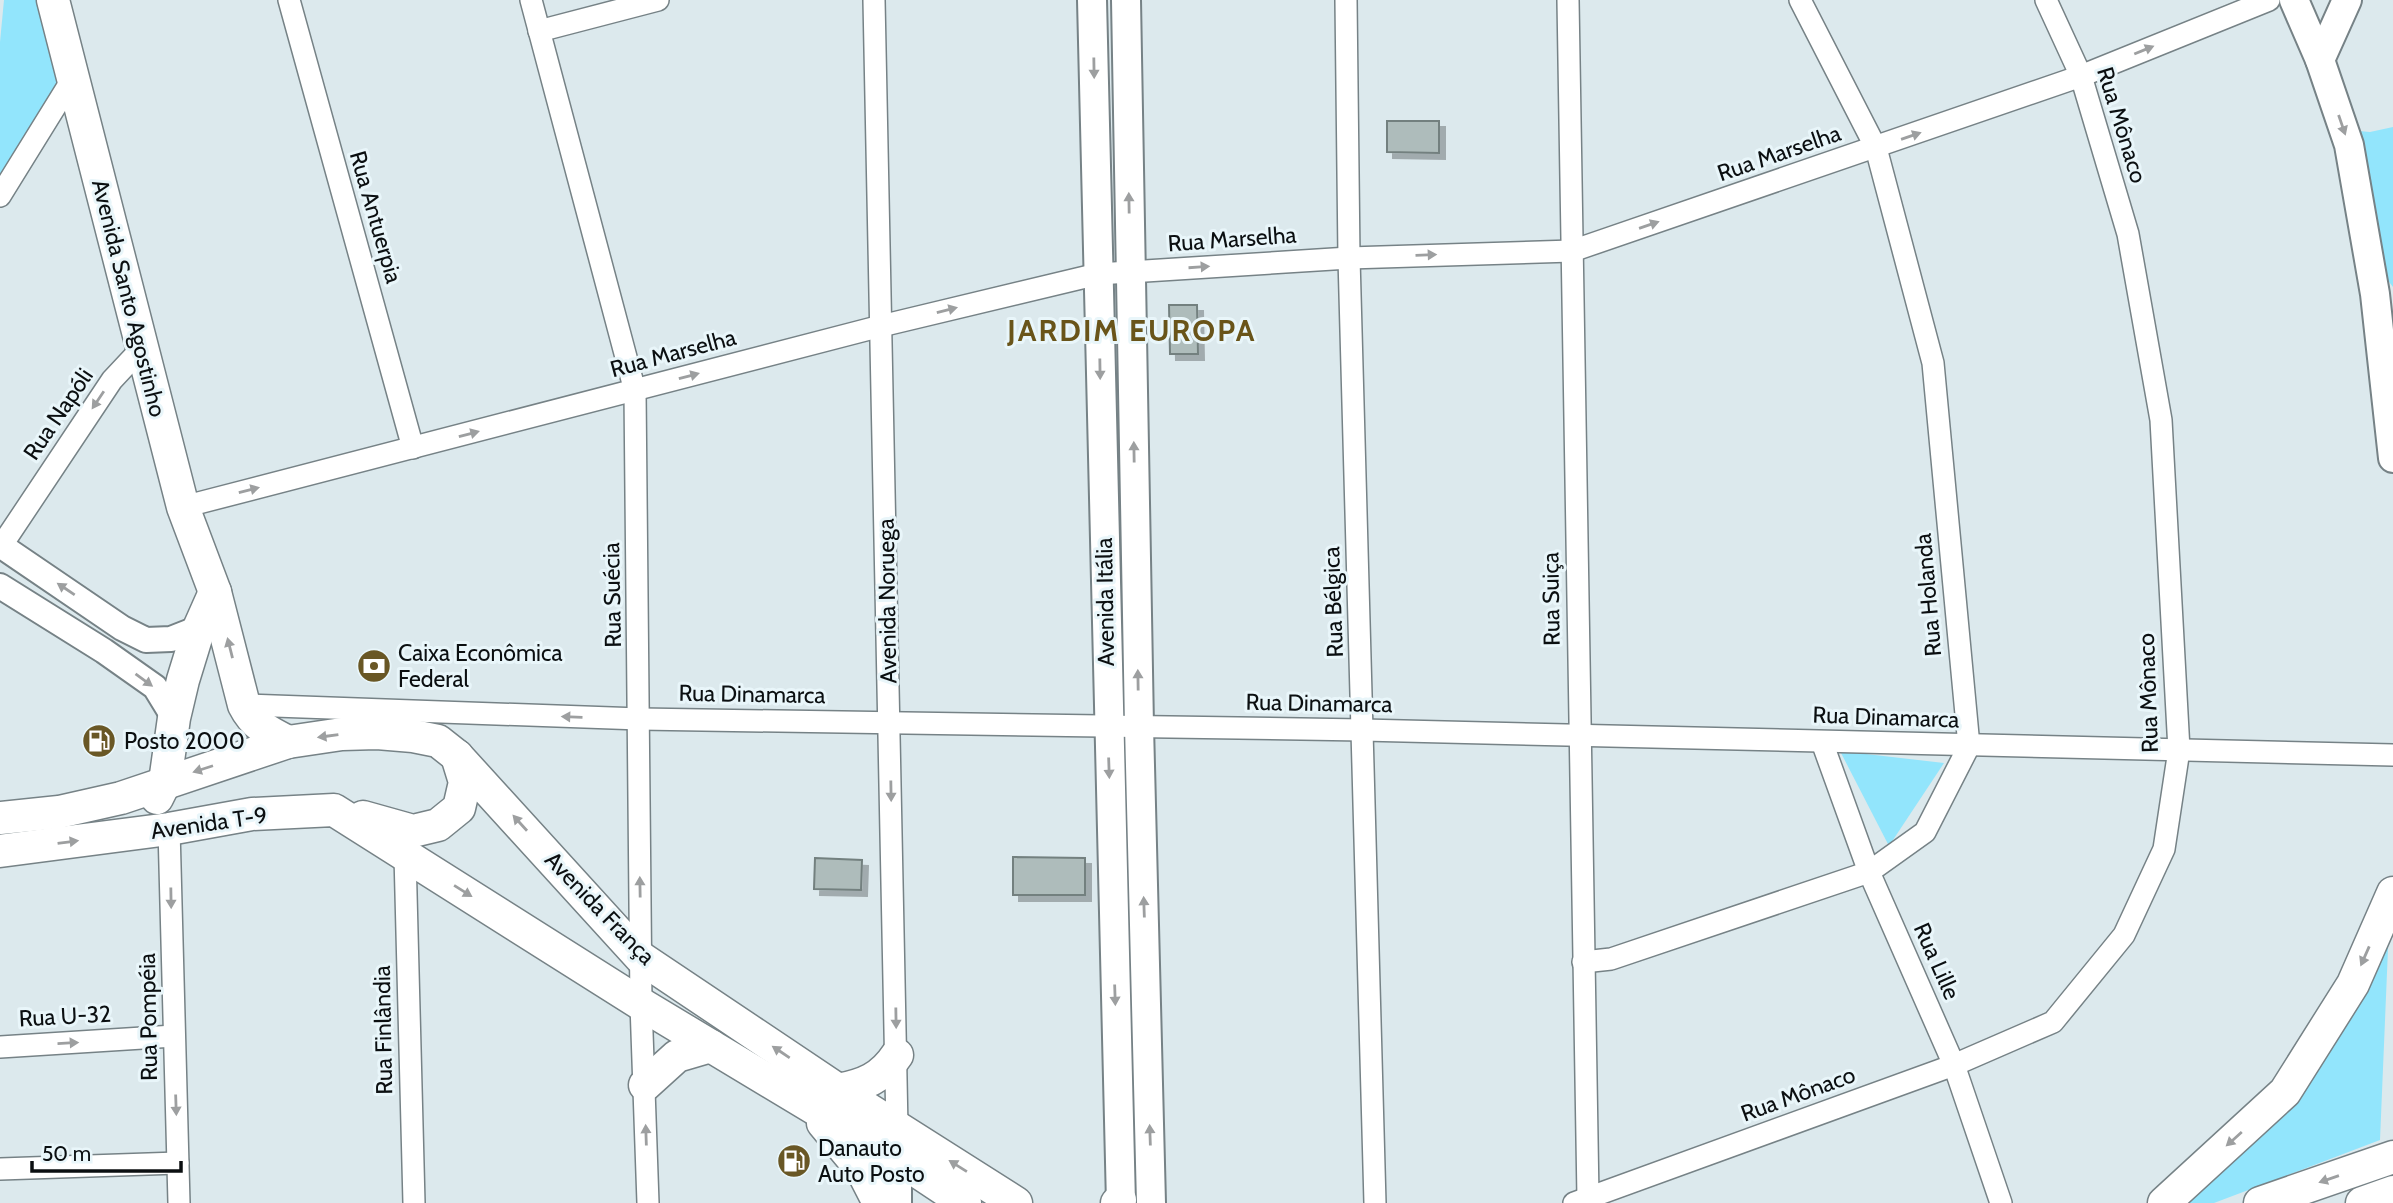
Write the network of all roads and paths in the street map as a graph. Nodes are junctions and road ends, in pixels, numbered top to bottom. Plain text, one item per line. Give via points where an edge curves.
1 (53, 0) edge
2 (289, 0) edge
3 (531, 0) edge
4 (658, 0) edge
5 (874, 0) edge
6 (1092, 0) edge
7 (1125, 0) edge
8 (1346, 0) edge
9 (1568, 0) edge
10 (1800, 0) edge
11 (2046, 0) edge
12 (2269, 0) edge
13 (2294, 0) edge
14 (2347, 0) edge
15 (539, 31) junction
16 (2320, 60) junction
17 (2081, 76) junction
18 (73, 78) junction
19 (1876, 148) junction
20 (0, 196) edge
21 (1572, 251) junction
22 (1349, 258) junction
23 (1130, 271) junction
24 (1098, 274) junction
25 (2384, 297) edge
26 (881, 326) junction
27 (142, 348) junction
28 (635, 391) junction
29 (413, 448) junction
30 (2393, 458) edge
31 (183, 507) junction
32 (0, 546) edge
33 (0, 586) edge
34 (215, 592) junction
35 (199, 628) junction
36 (244, 705) junction
37 (174, 718) junction
38 (640, 719) junction
39 (890, 723) junction
40 (1108, 726) junction
41 (1139, 726) junction
42 (1363, 730) junction
43 (1579, 736) junction
44 (288, 742) junction
45 (1822, 742) junction
46 (1969, 746) junction
47 (2179, 750) junction
48 (2393, 755) edge
49 (457, 756) junction
50 (165, 782) junction
51 (334, 810) junction
52 (0, 818) edge
53 (169, 829) junction
54 (0, 851) edge
55 (405, 855) junction
56 (1869, 872) junction
57 (2393, 893) edge
58 (641, 958) junction
59 (1583, 962) junction
60 (641, 1004) junction
61 (174, 1036) junction
62 (0, 1046) edge
63 (711, 1046) junction
64 (897, 1055) junction
65 (1954, 1065) junction
66 (645, 1085) junction
67 (838, 1090) junction
68 (807, 1104) junction
69 (897, 1143) junction
70 (2393, 1157) edge
71 (178, 1163) junction
72 (0, 1169) edge
73 (2393, 1192) edge
74 (1581, 1200) edge
75 (1119, 1202) edge
76 (179, 1203) edge
77 (414, 1203) edge
78 (648, 1203) edge
79 (878, 1203) edge
80 (897, 1203) edge
81 (965, 1203) edge
82 (1016, 1203) edge
83 (1152, 1203) edge
84 (1375, 1203) edge
85 (2001, 1203) edge
86 (2164, 1203) edge
87 (2260, 1203) edge
88 (2362, 1203) edge

1 - 18 main road, Avenida Santo Agostinho
2 - 29 street, Rua Antuerpia
3 - 15 street, Rua Suécia
4 - 15 street
5 - 26 street, Avenida Noruega
6 -> 24 main road, Avenida Itália
23 -> 7 main road, Avenida Itália
8 - 22 street, Rua Bélgica
9 - 21 street, Rua Suiça
10 - 19 street, Rua Holanda
11 - 17 street, Rua Mônaco
17 -> 12 street, Rua Marselha
13 - 16 main road
14 - 16 main road
15 - 28 street, Rua Suécia
16 -> 25 main road via 2349,145
19 -> 17 street, Rua Marselha
17 - 47 street, Rua Mônaco via 2128,234 2161,420
18 - 20 street
18 - 27 main road, Avenida Santo Agostinho
21 -> 19 street, Rua Marselha
19 - 46 street, Rua Holanda via 1933,363
22 -> 21 street, Rua Marselha
21 - 43 street, Rua Suiça
23 -> 22 street, Rua Marselha
22 - 42 street, Rua Bélgica
23 - 24 street, Rua Marselha
41 -> 23 main road, Avenida Itália
26 -> 24 street, Rua Marselha
24 -> 40 main road, Avenida Itália
25 - 30 main road
28 -> 26 street, Rua Marselha
26 - 39 street, Avenida Noruega
27 - 31 main road, Avenida Santo Agostinho
27 -> 32 street, Rua Napóli via 112,380
29 -> 28 street, Rua Marselha
28 - 38 street, Rua Suécia
31 -> 29 street, Rua Marselha
31 - 34 main road, Avenida Santo Agostinho
35 -> 32 street via 171,639 146,640
33 -> 37 street via 155,687
34 - 35 main road
36 -> 34 main road, Avenida Santo Agostinho
35 - 37 main road
38 -> 36 street, Rua Dinamarca
36 - 44 main road, Avenida Santo Agostinho via 251,719
37 - 50 main road
38 - 39 street, Rua Dinamarca
58 -> 38 street, Rua Suécia
39 - 40 street, Rua Dinamarca
39 -> 64 street, Avenida Noruega
40 - 41 street, Rua Dinamarca
40 -> 75 main road, Avenida Itália
41 - 42 street, Rua Dinamarca
83 -> 41 main road, Avenida Itália
42 - 43 street, Rua Dinamarca
42 - 84 street, Rua Bélgica
43 - 45 street, Rua Dinamarca
43 - 59 street, Rua Suiça
49 -> 44 main road, Avenida França via 438,741 377,733
44 -> 50 main road, Avenida T-9
45 - 46 street, Rua Dinamarca
45 - 56 street, Rua Lille
46 - 47 street, Rua Dinamarca
46 - 56 street via 1925,832
47 - 48 street, Rua Dinamarca
47 - 65 street, Rua Mônaco via 2164,849 2124,935 2053,1022
49 - 51 main road, Avenida T-9 via 465,782 459,808 438,825 413,831
58 -> 49 main road, Avenida França
50 - 52 main road, Avenida T-9 via 121,798 58,812
50 - 53 main road via 157,806
51 - 53 main road, Avenida T-9 via 252,814
51 - 55 main road
54 -> 53 main road, Avenida T-9
53 -> 61 street, Rua Pompéia
55 -> 60 main road, Avenida França
55 - 77 street, Rua Finlândia
56 - 59 street via 1611,959
56 - 65 street, Rua Lille
57 -> 86 main road via 2353,984 2285,1092
58 - 60 street, Rua Suécia
67 -> 58 main road, Avenida França
59 - 74 street, Rua Suiça
60 - 63 main road, Avenida França
60 - 66 street, Rua Suécia
62 -> 61 street, Rua U-32
61 -> 71 street, Rua Pompéia
63 - 66 main road via 677,1056
63 - 68 main road, Avenida França
64 - 67 main road via 875,1078
64 - 69 street, Avenida Noruega
65 - 74 street, Rua Mônaco
65 - 85 street, Rua Lille
78 -> 66 street, Rua Suécia
67 - 69 main road, Avenida França
68 - 69 main road, Avenida França
68 - 79 main road via 862,1170
69 - 80 main road, Avenida Noruega
69 - 81 main road, Avenida França
82 -> 69 main road, Avenida França
70 -> 87 main road
71 - 72 street
71 - 76 street, Rua Pompéia
73 - 88 main road

